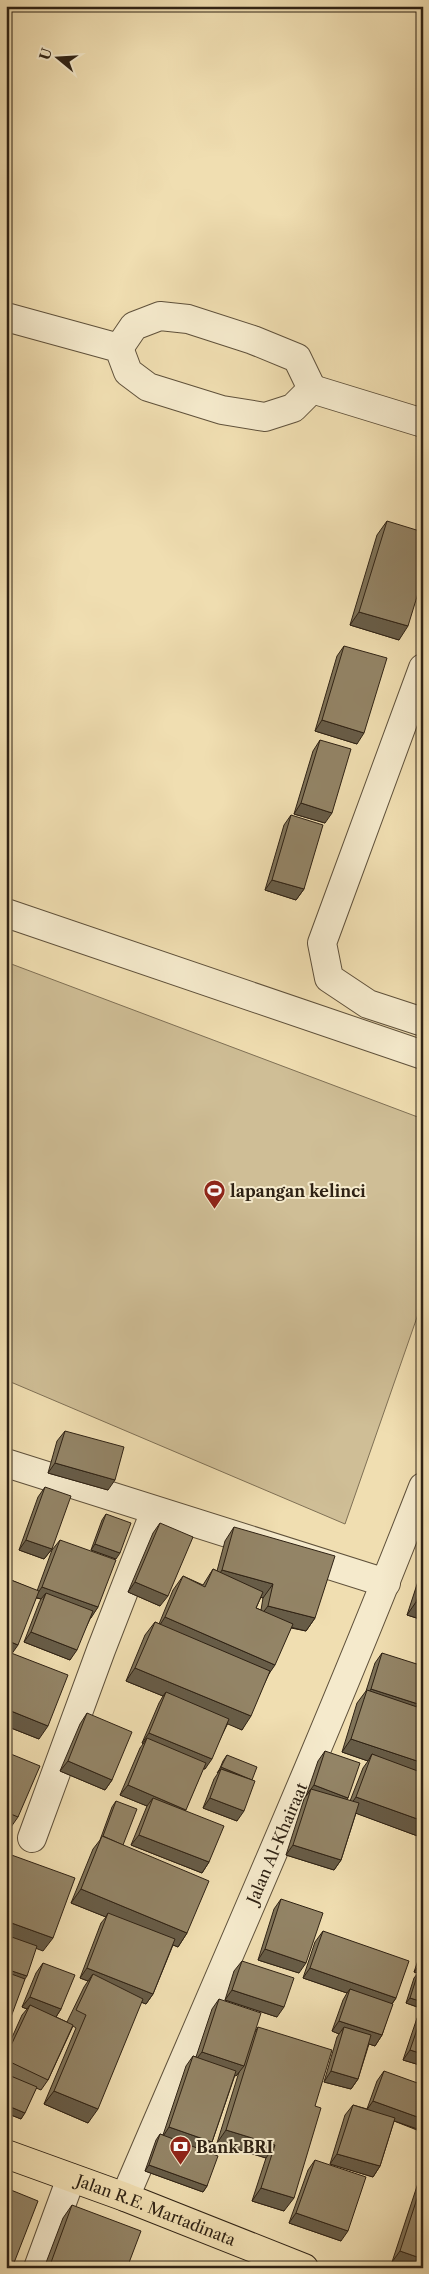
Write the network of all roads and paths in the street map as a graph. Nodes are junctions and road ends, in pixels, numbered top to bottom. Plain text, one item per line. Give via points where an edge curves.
1 (6, 317) edge
2 (119, 348) junction
3 (312, 389) junction
4 (423, 423) edge
5 (423, 668) edge
6 (6, 913) edge
7 (423, 1022) edge
8 (423, 1055) edge
9 (6, 1463) edge
10 (423, 1487) edge
11 (155, 1511) junction
12 (386, 1583) junction
13 (32, 1838) dead end
14 (6, 2154) edge
15 (71, 2178) junction
16 (124, 2197) junction
17 (38, 2268) edge
18 (304, 2268) edge

1 - 2 street
2 - 3 street via 128,372 148,387 222,410 264,417 293,408
2 - 3 street via 134,326 160,316 188,319 298,358
3 - 4 street
5 - 7 street via 322,942 329,978 368,1004
6 - 8 street
9 - 11 street
10 - 12 street, Jalan Al-Khairaat
11 - 12 street
11 - 13 street
12 - 16 street, Jalan Al-Khairaat
14 - 15 highway, Jalan R.E. Martadinata
15 - 16 highway, Jalan R.E. Martadinata
15 - 17 street
16 - 18 highway, Jalan R.E. Martadinata

